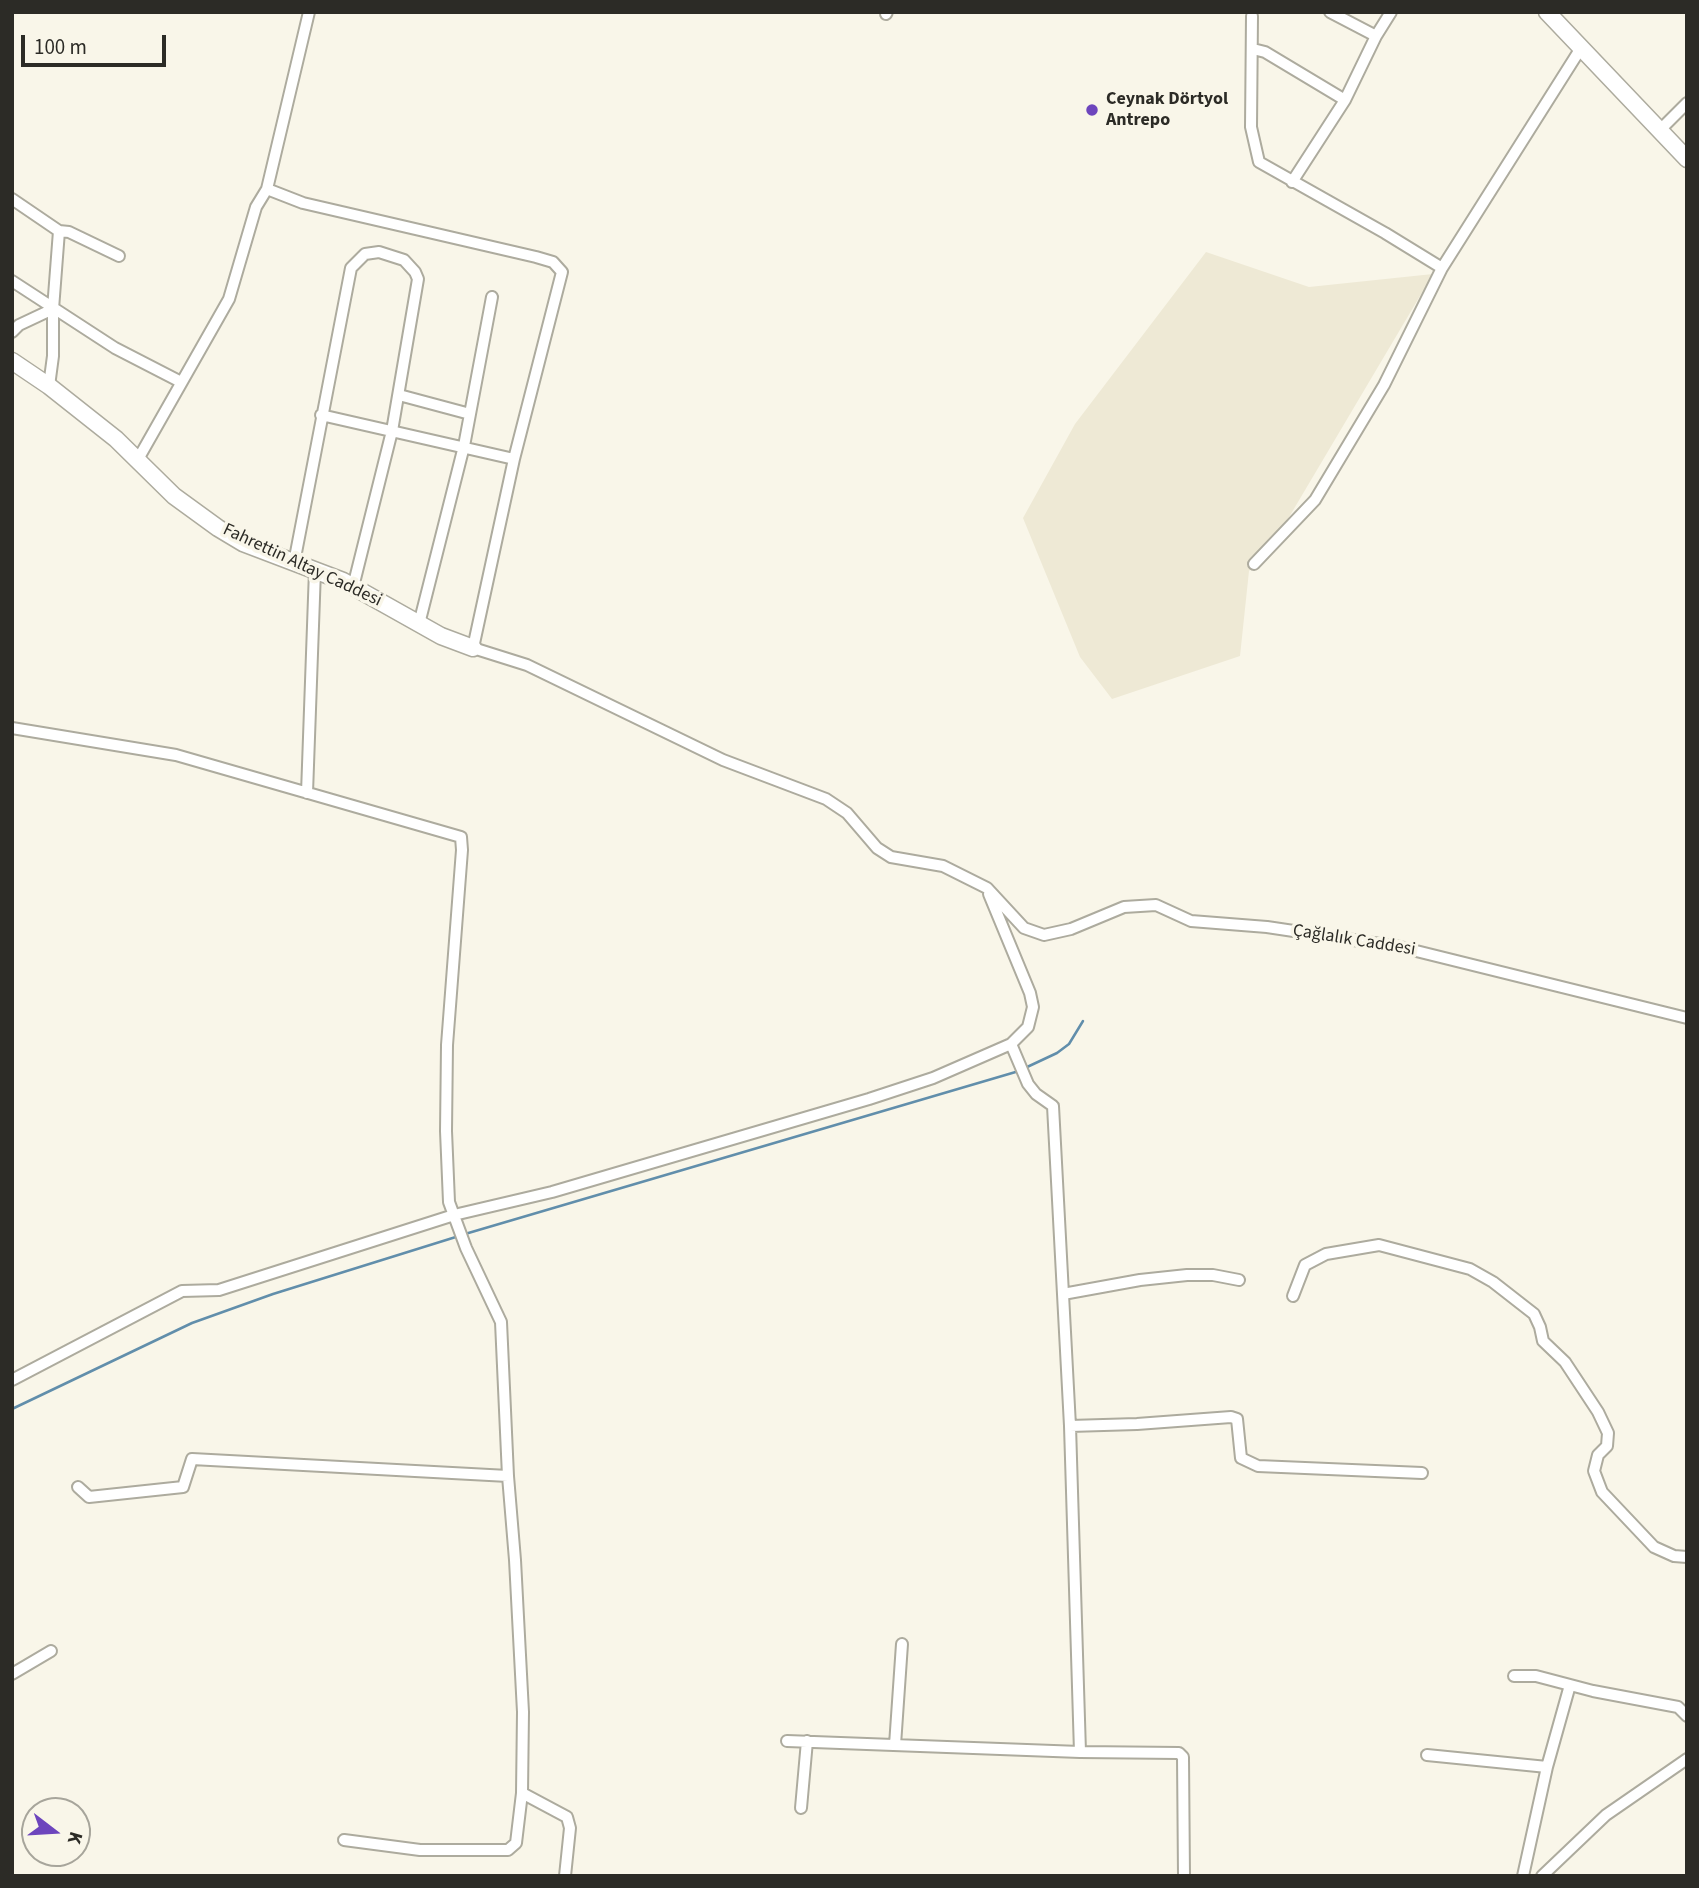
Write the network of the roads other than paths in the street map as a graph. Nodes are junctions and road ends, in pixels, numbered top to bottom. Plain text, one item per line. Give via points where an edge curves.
1 (309, 12) edge
2 (1330, 12) edge
3 (1391, 12) edge
4 (1547, 12) edge
5 (1252, 16) dead end
6 (1376, 36) junction
7 (1581, 48) junction
8 (1253, 49) junction
9 (1345, 100) junction
10 (1687, 103) edge
11 (1660, 130) junction
12 (1687, 159) edge
13 (1292, 182) junction
14 (267, 189) junction
15 (12, 199) edge
16 (59, 231) junction
17 (119, 256) dead end
18 (1442, 268) junction
19 (12, 281) edge
20 (492, 298) dead end
21 (53, 309) junction
22 (12, 332) edge
23 (12, 361) edge
24 (181, 382) junction
25 (49, 386) junction
26 (399, 396) junction
27 (470, 414) junction
28 (321, 415) junction
29 (392, 431) junction
30 (464, 446) junction
31 (514, 459) junction
32 (137, 461) junction
33 (294, 563) junction
34 (1254, 564) dead end
35 (315, 570) junction
36 (353, 587) junction
37 (419, 624) junction
38 (473, 648) junction
39 (12, 728) edge
40 (307, 793) junction
41 (987, 888) junction
42 (1687, 1018) edge
43 (1011, 1044) junction
44 (455, 1219) junction
45 (1239, 1280) dead end
46 (1063, 1294) junction
47 (1293, 1296) dead end
48 (12, 1380) edge
49 (1070, 1426) junction
50 (1422, 1473) dead end
51 (508, 1476) junction
52 (78, 1488) dead end
53 (1687, 1558) edge
54 (902, 1644) dead end
55 (51, 1651) dead end
56 (12, 1674) edge
57 (1514, 1676) dead end
58 (1570, 1685) junction
59 (1687, 1716) edge
60 (787, 1741) dead end
61 (807, 1741) junction
62 (895, 1745) junction
63 (1080, 1752) junction
64 (1427, 1755) dead end
65 (1687, 1759) edge
66 (1547, 1768) junction
67 (522, 1793) junction
68 (801, 1808) dead end
69 (344, 1840) dead end
70 (565, 1876) edge
71 (1184, 1876) edge
72 (1523, 1876) edge
73 (1542, 1876) edge

1 - 14 street
2 - 6 street
3 - 6 street
4 - 7 street
5 - 8 street
6 - 9 street
7 - 11 street
7 - 18 street
8 - 9 street
8 - 13 street via 1251,127 1259,162
9 - 13 street
10 - 11 street
11 - 12 street
13 - 18 street
14 - 24 street via 256,207 229,299
14 - 31 street via 303,203 553,262 562,272
15 - 16 street
16 - 17 street
16 - 21 street
18 - 34 street via 1384,385 1315,500
19 - 21 street
20 - 27 street
21 - 22 street
21 - 24 street
21 - 25 street
23 - 25 street, Fahrettin Altay Caddesi
24 - 32 street
25 - 32 street, Fahrettin Altay Caddesi
26 - 27 street
26 - 28 street via 418,279 404,260 379,251 365,254 351,268
26 - 29 street
27 - 30 street
28 - 29 street
28 - 33 street
29 - 30 street
29 - 36 street
30 - 31 street
30 - 37 street
31 - 38 street
32 - 33 street, Fahrettin Altay Caddesi via 218,528
33 - 35 street, Fahrettin Altay Caddesi
35 - 36 street, Fahrettin Altay Caddesi
35 - 40 street
36 - 37 street, Fahrettin Altay Caddesi
37 - 38 street, Fahrettin Altay Caddesi
38 - 41 street via 527,665 723,760 826,799 891,858 943,866
39 - 40 street via 176,755
40 - 44 street via 461,837 447,1045 447,1166
41 - 42 street, Çağlalık Caddesi via 1024,928 1044,936 1124,907 1156,905 1191,921 1400,947
41 - 43 street via 1033,1007 1028,1027
43 - 44 street via 933,1078 869,1099
43 - 46 street via 1028,1084 1053,1105
44 - 48 street via 219,1290 182,1291
44 - 51 street via 501,1322
45 - 46 street via 1187,1275
46 - 49 street
47 - 53 street via 1305,1265 1326,1254 1379,1245 1470,1269 1493,1282 1534,1314 1543,1341 1565,1362 1598,1412 1608,1433 1607,1446 1598,1455 1594,1471 1602,1492 1654,1547
49 - 50 street via 1231,1417 1237,1419 1241,1458 1258,1466
49 - 63 street
51 - 52 street via 192,1459 183,1487 89,1497
51 - 67 street via 523,1712
54 - 62 street
55 - 56 street
57 - 58 street
58 - 59 street via 1678,1707
58 - 66 street
60 - 61 street
61 - 62 street
61 - 68 street
62 - 63 street
63 - 71 street via 1171,1752 1183,1757
64 - 66 street
65 - 73 street via 1606,1815
66 - 72 street
67 - 69 street via 516,1843 508,1850 420,1850
67 - 70 street via 567,1817

